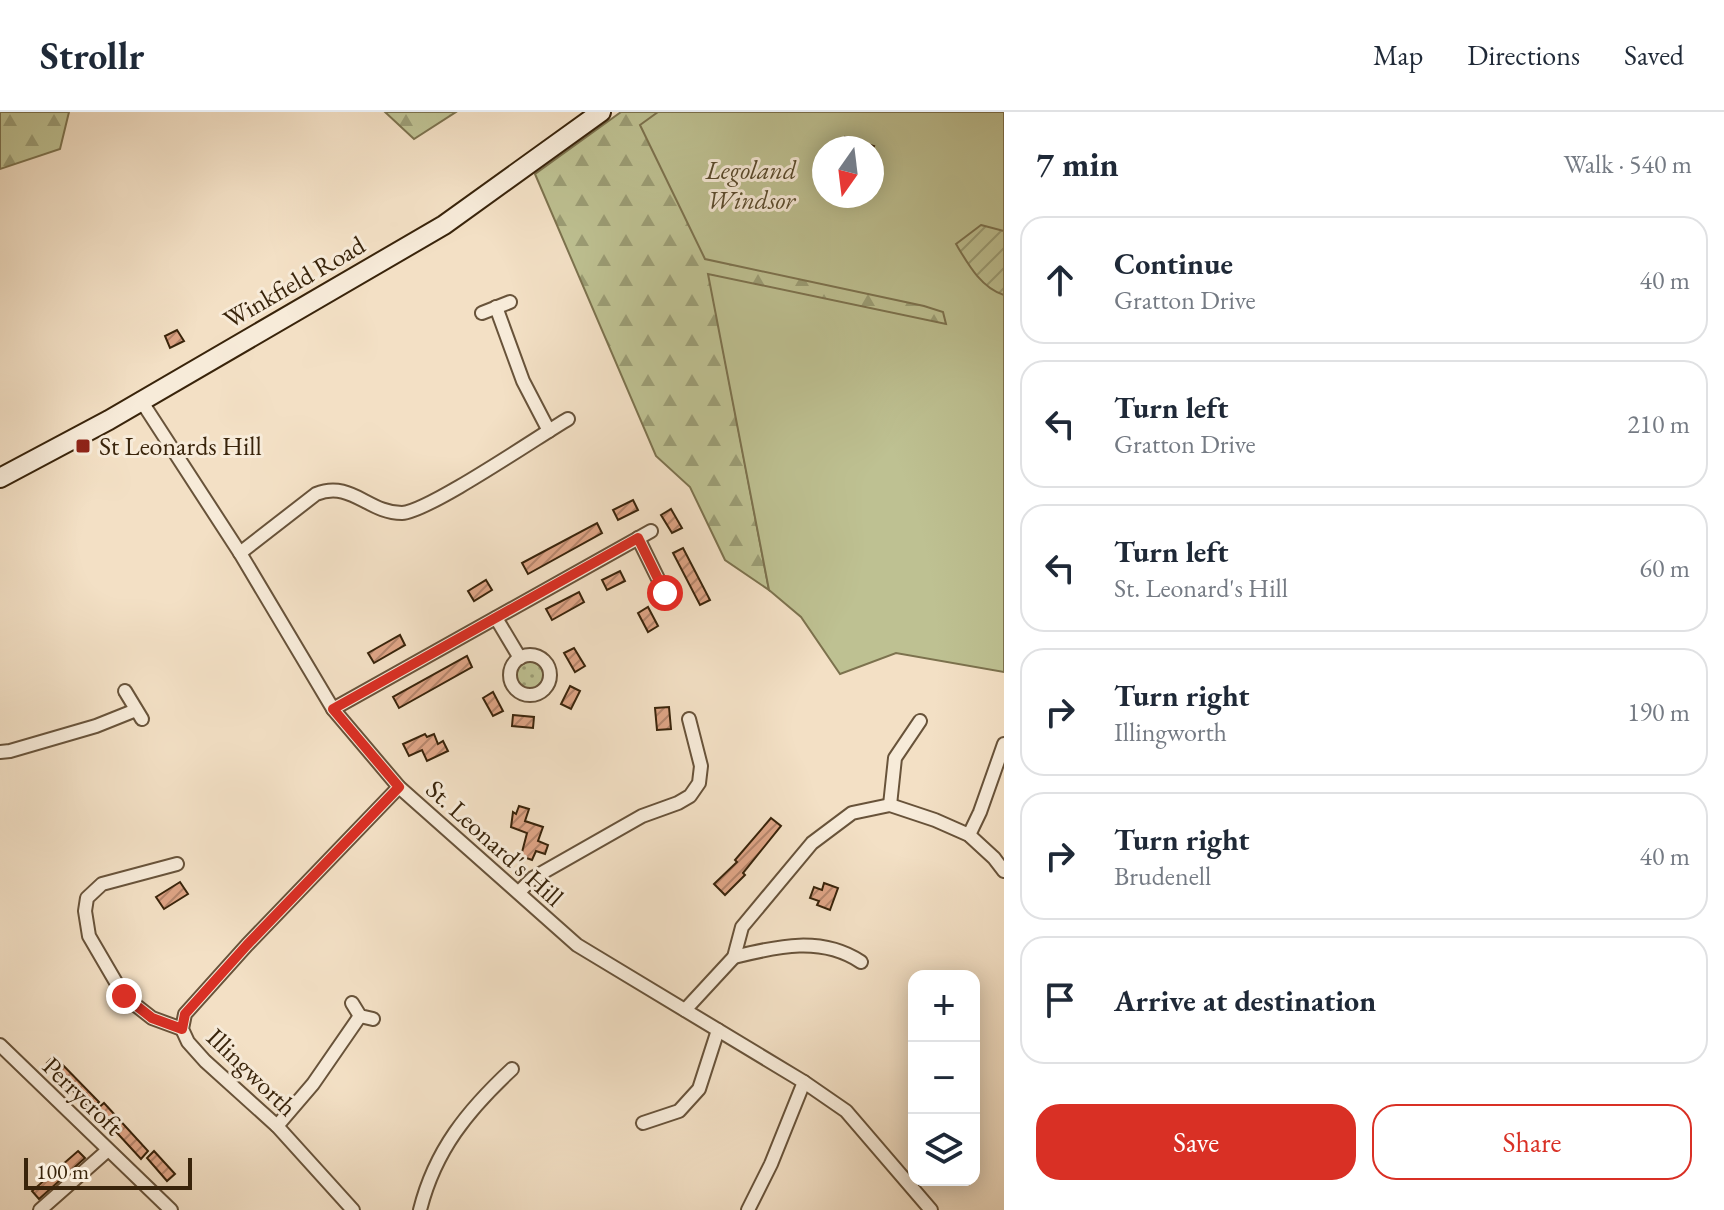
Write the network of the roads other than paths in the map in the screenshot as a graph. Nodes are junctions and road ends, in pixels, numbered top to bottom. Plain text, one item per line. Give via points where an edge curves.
1 (601, 112) edge
2 (510, 302) dead end
3 (496, 307) junction
4 (482, 313) dead end
5 (140, 399) junction
6 (568, 419) dead end
7 (549, 431) junction
8 (0, 478) edge
9 (651, 531) dead end
10 (638, 538) junction
11 (240, 553) junction
12 (667, 597) dead end
13 (496, 618) junction
14 (520, 658) dead end
15 (125, 691) dead end
16 (333, 709) junction
17 (689, 719) dead end
18 (920, 721) dead end
19 (1004, 744) edge
20 (0, 752) edge
21 (399, 787) junction
22 (890, 805) junction
23 (969, 835) junction
24 (177, 864) dead end
25 (1004, 871) edge
26 (519, 892) junction
27 (734, 957) junction
28 (861, 962) dead end
29 (352, 1003) dead end
30 (685, 1010) junction
31 (182, 1029) junction
32 (718, 1030) junction
33 (2, 1051) edge
34 (512, 1069) dead end
35 (804, 1082) junction
36 (643, 1123) dead end
37 (277, 1126) junction
38 (108, 1150) junction
39 (40, 1210) edge
40 (171, 1210) edge
41 (353, 1210) edge
42 (420, 1210) edge
43 (748, 1210) edge
44 (931, 1210) edge

1 - 5 main road, Winkfield Road via 444,225
2 - 3 street
3 - 4 street
3 - 7 street via 523,381
5 - 8 main road, Winkfield Road
5 - 11 street, St. Leonard's Hill
6 - 7 street
7 - 11 street via 405,513 379,510 344,490 326,490
9 - 10 street
10 - 12 street
10 - 13 street
11 - 16 street, St. Leonard's Hill
13 - 14 street
13 - 16 street
15 - 20 street via 139,714
16 - 21 street, St. Leonard's Hill
17 - 26 street via 701,766 690,796 642,816 533,878
18 - 22 street via 895,758
19 - 23 street
21 - 26 street, St. Leonard's Hill
21 - 31 street, Illingworth via 185,1014
22 - 23 street
22 - 27 street via 852,813 812,843 742,927
23 - 25 street
24 - 31 street via 162,862 102,884 87,898 85,911 89,936 124,996 152,1018
26 - 30 street, St. Leonard's Hill via 577,945
27 - 28 street via 777,946 821,946
27 - 30 street
29 - 37 street via 367,1017
30 - 32 street, St. Leonard's Hill
31 - 37 street, Illingworth via 205,1061
32 - 35 street, St. Leonard's Hill
32 - 36 street via 699,1089 679,1111
33 - 38 street, Perrycroft
34 - 42 street via 447,1141
35 - 43 street
35 - 44 street, St. Leonard's Hill via 846,1111
37 - 41 street, Illingworth
38 - 39 street
38 - 40 street, Perrycroft

